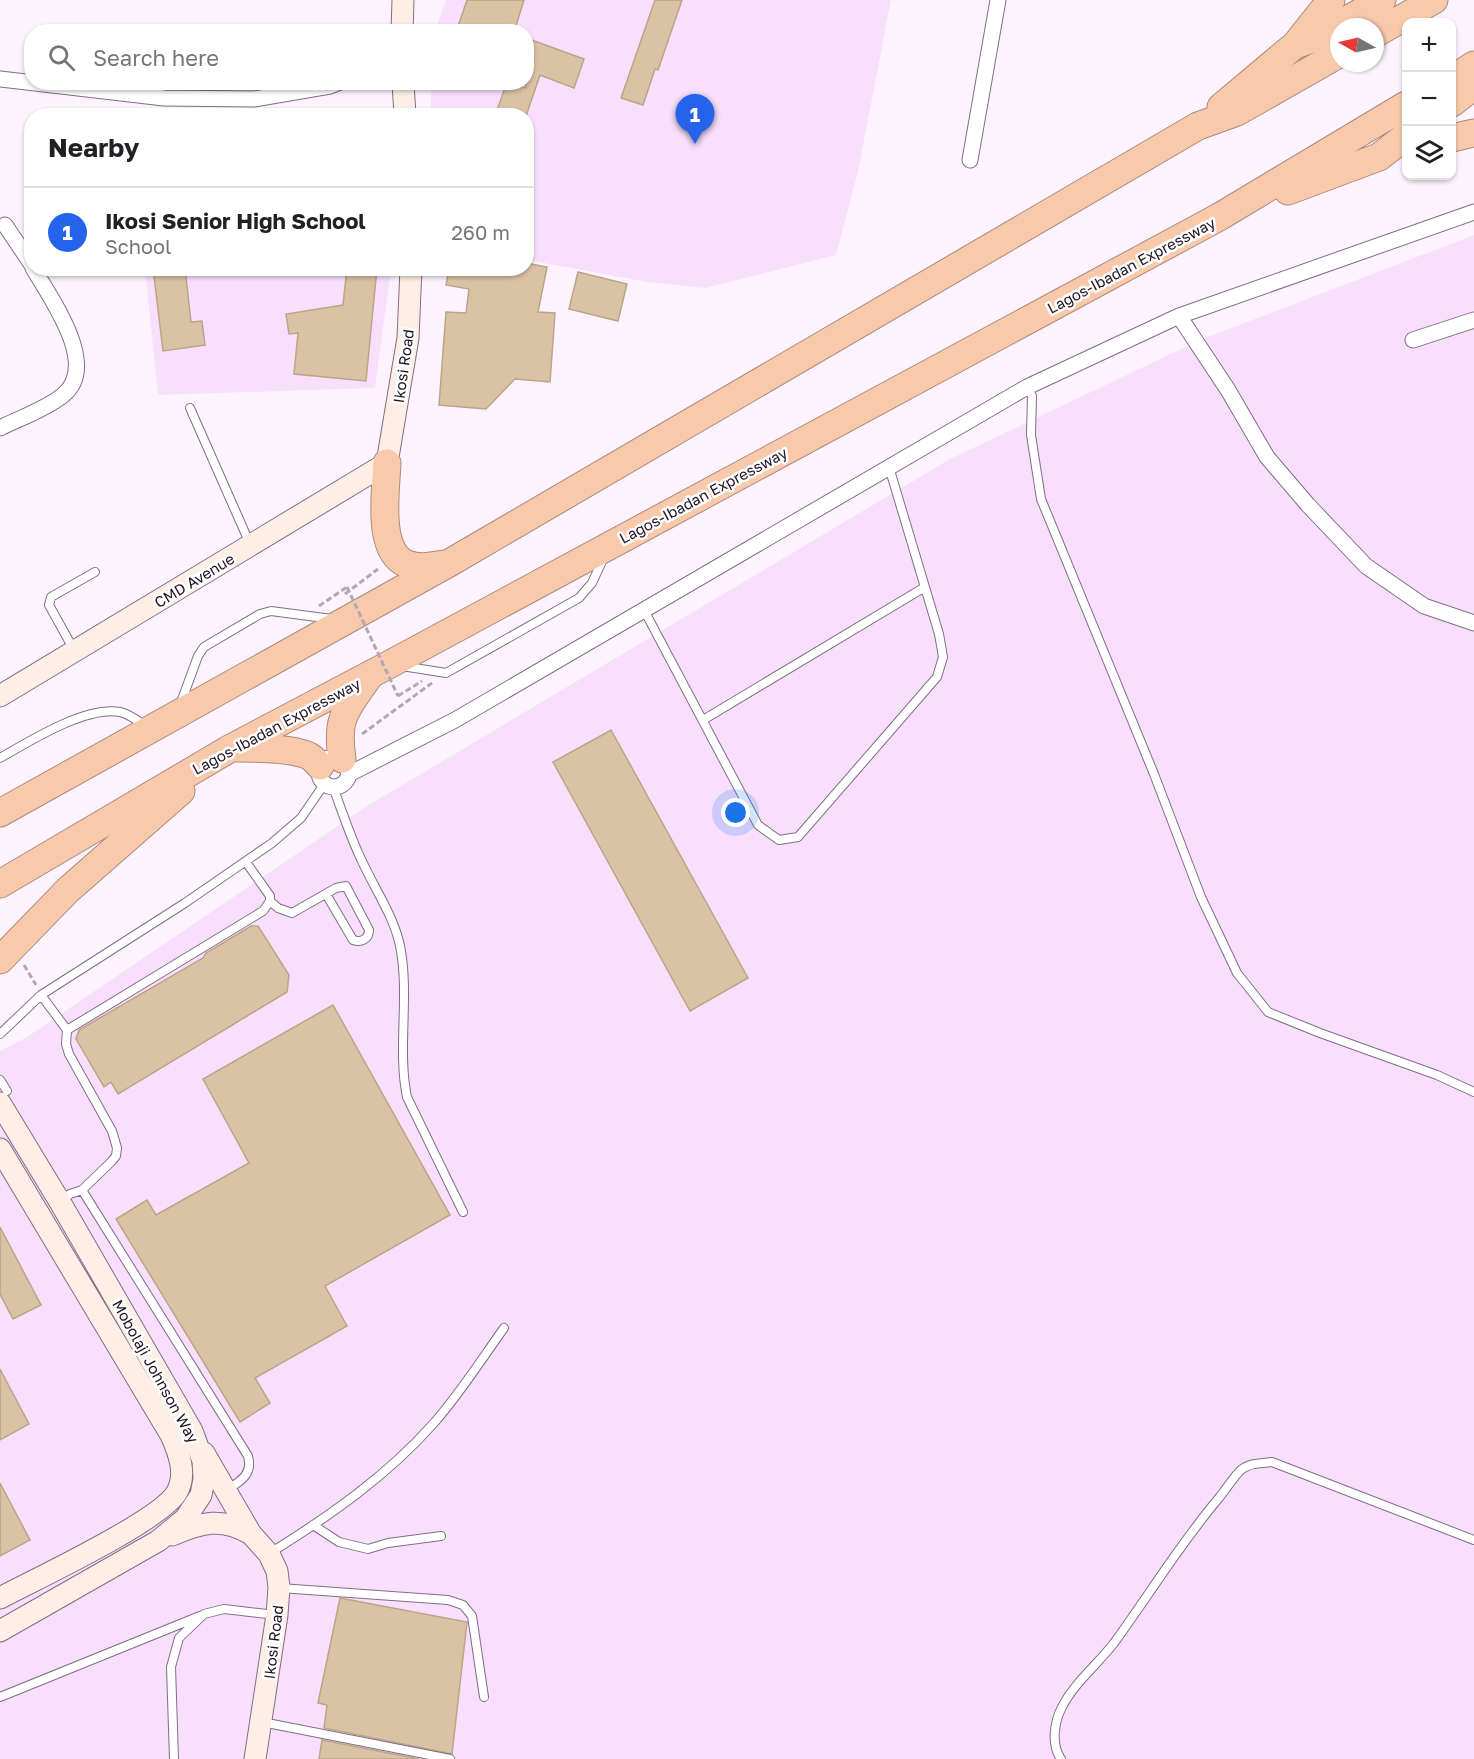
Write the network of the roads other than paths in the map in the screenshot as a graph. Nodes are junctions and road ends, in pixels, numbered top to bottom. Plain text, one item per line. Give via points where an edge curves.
1 (403, 0) edge
2 (998, 0) edge
3 (1331, 0) edge
4 (1382, 0) edge
5 (1434, 0) edge
6 (402, 24) edge
7 (1384, 29) edge
8 (1295, 45) junction
9 (1330, 59) edge
10 (1474, 65) edge
11 (1456, 76) edge
12 (0, 79) edge
13 (24, 82) edge
14 (1474, 86) edge
15 (95, 90) edge
16 (307, 90) edge
17 (403, 90) edge
18 (1456, 100) edge
19 (405, 108) edge
20 (1402, 108) edge
21 (1198, 126) junction
22 (1474, 133) edge
23 (1456, 137) edge
24 (1402, 140) edge
25 (1402, 150) edge
26 (1378, 157) junction
27 (970, 160) dead end
28 (1474, 212) edge
29 (1219, 217) junction
30 (5, 225) dead end
31 (24, 255) edge
32 (37, 276) edge
33 (411, 276) edge
34 (1179, 316) junction
35 (1474, 320) edge
36 (1413, 340) dead end
37 (1027, 387) junction
38 (190, 408) dead end
39 (0, 428) edge
40 (387, 463) junction
41 (889, 467) junction
42 (250, 545) junction
43 (610, 546) junction
44 (451, 562) junction
45 (95, 572) dead end
46 (925, 587) junction
47 (344, 609) junction
48 (644, 610) junction
49 (1474, 623) edge
50 (74, 652) junction
51 (381, 669) junction
52 (0, 696) edge
53 (177, 715) junction
54 (703, 720) junction
55 (150, 730) junction
56 (231, 748) junction
57 (0, 758) edge
58 (334, 774) junction
59 (0, 813) edge
60 (246, 862) junction
61 (0, 884) edge
62 (326, 894) junction
63 (270, 901) junction
64 (0, 960) edge
65 (41, 994) junction
66 (67, 1030) junction
67 (0, 1034) edge
68 (0, 1080) edge
69 (1474, 1092) edge
70 (4, 1097) edge
71 (0, 1149) edge
72 (82, 1190) junction
73 (60, 1202) junction
74 (463, 1212) dead end
75 (504, 1328) dead end
76 (181, 1462) junction
77 (207, 1462) junction
78 (226, 1490) junction
79 (171, 1500) junction
80 (189, 1513) junction
81 (210, 1522) junction
82 (314, 1526) junction
83 (251, 1533) junction
84 (441, 1536) dead end
85 (1474, 1540) edge
86 (158, 1541) junction
87 (269, 1554) junction
88 (279, 1587) junction
89 (0, 1598) edge
90 (204, 1614) junction
91 (277, 1615) junction
92 (0, 1631) edge
93 (0, 1697) edge
94 (484, 1697) dead end
95 (262, 1722) junction
96 (174, 1759) edge
97 (255, 1759) edge
98 (450, 1759) edge
99 (1061, 1759) edge

1 - 6 street
2 - 27 street
3 - 8 highway
4 - 8 highway via 1317,37
5 - 7 highway
8 - 21 highway
9 - 21 highway via 1237,112
10 - 11 highway
12 - 13 street
14 - 18 highway
15 - 16 street via 164,98 254,99
17 - 19 street
20 - 29 highway, Lagos-Ibadan Expressway
21 - 44 highway
22 - 23 highway
24 - 26 highway
25 - 26 highway
26 - 29 highway
28 - 34 street
29 - 43 highway, Lagos-Ibadan Expressway
30 - 31 street
32 - 39 street via 68,327 78,368 74,385 62,397
33 - 40 street, Ikosi Road via 408,338
34 - 37 street
34 - 49 street via 1267,457 1366,566 1424,606
35 - 36 street
37 - 41 street
37 - 69 lane via 1032,396 1031,435 1041,499 1200,897 1237,973 1268,1012
38 - 42 lane
40 - 42 street, CMD Avenue
40 - 44 highway via 388,545 395,557 424,567
41 - 46 lane
41 - 48 street
42 - 50 street, CMD Avenue
43 - 51 highway, Lagos-Ibadan Expressway
43 - 51 lane via 592,583 579,598 442,673
44 - 47 highway
45 - 50 lane via 51,597 49,605
46 - 54 lane
46 - 54 lane via 943,657 937,677 798,837 779,840 758,825
47 - 53 highway
47 - 53 lane via 305,616 271,611 204,647
48 - 54 lane
48 - 58 street via 369,765
50 - 52 street, CMD Avenue
51 - 56 highway, Lagos-Ibadan Expressway
51 - 58 highway via 350,705 340,726
53 - 55 highway
55 - 57 lane via 119,712 102,713 57,726
55 - 59 highway
56 - 58 highway via 270,748 309,756
56 - 61 highway, Lagos-Ibadan Expressway
56 - 64 highway via 68,890
58 - 60 lane via 301,819
58 - 74 lane via 360,857 400,946 407,1097
60 - 63 lane via 267,890
60 - 65 lane
62 - 62 lane via 346,886 369,930 366,939 352,940
62 - 63 lane via 292,913
63 - 66 lane via 263,910
65 - 66 lane
65 - 67 lane
66 - 72 lane via 69,1054 116,1141 116,1156
68 - 70 lane
70 - 73 street, Mobolaji Johnson Way
71 - 76 street, Mobolaji Johnson Way via 171,1435
72 - 73 lane
72 - 78 lane via 248,1456 249,1471 242,1481
73 - 77 street, Mobolaji Johnson Way
75 - 82 lane via 432,1425 381,1474
76 - 77 street
76 - 79 street, Mobolaji Johnson Way via 181,1482
77 - 78 street, Ikosi Road
77 - 80 street, Mobolaji Johnson Way via 201,1495
78 - 83 street, Ikosi Road
79 - 80 street
79 - 89 street via 126,1531
80 - 81 street
80 - 86 street, Mobolaji Johnson Way
81 - 83 street via 238,1526
81 - 86 street via 193,1525
82 - 84 lane via 355,1548
82 - 87 lane
83 - 87 street, Ikosi Road
85 - 99 lane via 1272,1462 1255,1463 1241,1470 1191,1531 1103,1657 1074,1686 1060,1709 1055,1730
86 - 92 street, Mobolaji Johnson Way
87 - 88 street, Ikosi Road
88 - 91 street, Ikosi Road
88 - 94 lane via 448,1600 463,1605 472,1616
90 - 91 lane via 224,1609
90 - 93 lane
90 - 96 lane via 178,1638 171,1667
91 - 95 street, Ikosi Road
95 - 97 street, Ikosi Road
95 - 98 lane

